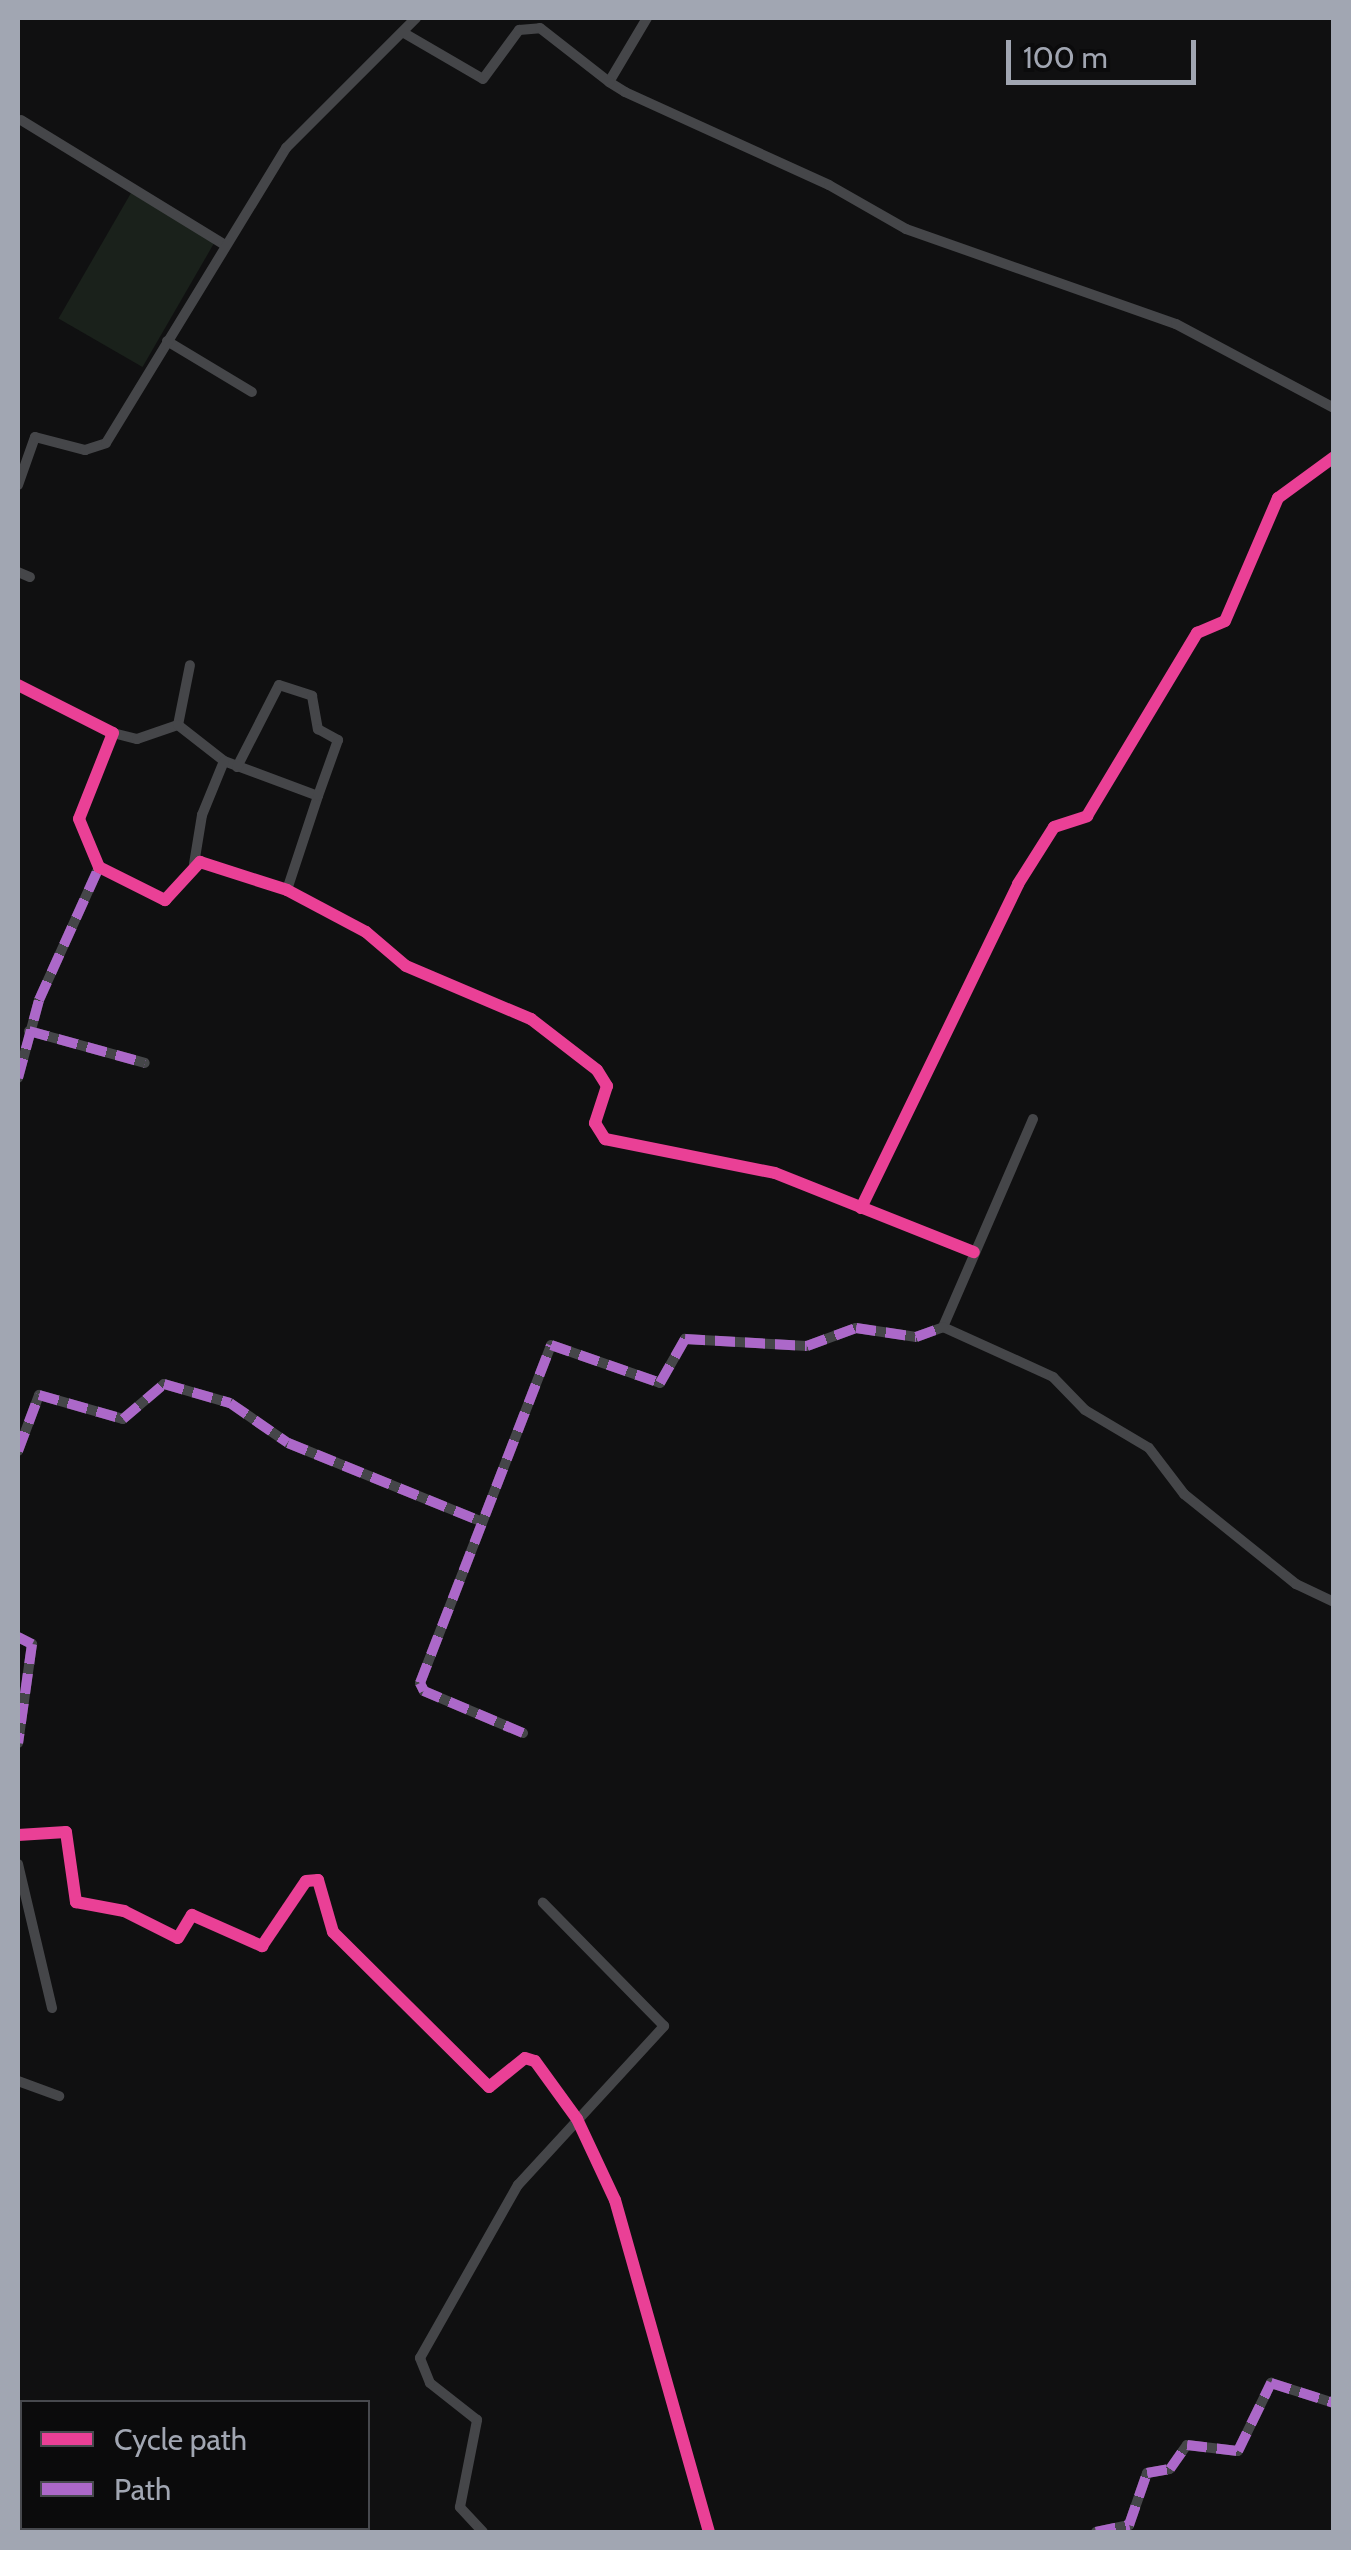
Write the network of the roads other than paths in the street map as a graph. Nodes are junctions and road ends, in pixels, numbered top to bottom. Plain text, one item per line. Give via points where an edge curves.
1 (416, 18) edge
2 (647, 18) edge
3 (404, 32) junction
4 (609, 82) junction
5 (21, 120) dead end
6 (225, 245) junction
7 (166, 341) junction
8 (252, 392) dead end
9 (1334, 408) edge
10 (1334, 457) edge
11 (18, 485) edge
12 (18, 572) edge
13 (30, 577) dead end
14 (190, 664) dead end
15 (18, 684) edge
16 (178, 725) junction
17 (114, 733) junction
18 (224, 760) junction
19 (237, 766) junction
20 (318, 796) junction
21 (194, 864) junction
22 (99, 867) junction
23 (287, 890) junction
24 (29, 1031) junction
25 (145, 1063) dead end
26 (18, 1078) edge
27 (1034, 1118) dead end
28 (861, 1208) junction
29 (974, 1252) junction
30 (942, 1326) junction
31 (18, 1452) edge
32 (480, 1521) junction
33 (1334, 1602) edge
34 (18, 1636) edge
35 (523, 1733) dead end
36 (18, 1743) edge
37 (18, 1835) edge
38 (18, 1864) edge
39 (543, 1903) dead end
40 (52, 2008) dead end
41 (18, 2080) edge
42 (59, 2096) dead end
43 (577, 2120) junction
44 (1334, 2403) edge
45 (483, 2532) edge
46 (709, 2532) edge
47 (1096, 2532) edge

1 - 3 street
2 - 4 street
3 - 4 street via 482,79 518,30 540,28
3 - 6 street via 286,148
4 - 9 street via 906,229 1176,324
5 - 6 street
6 - 7 street
7 - 8 street
7 - 11 street via 106,443 85,450 36,437
10 - 28 street via 1278,498 1226,621 1197,634 1087,816 1054,826 1018,884
12 - 13 street
14 - 16 street
15 - 17 street
16 - 17 street via 137,739
16 - 18 street
17 - 22 street via 79,819
18 - 19 street
18 - 21 street
19 - 20 street
19 - 20 street via 279,685 312,696 318,729 338,740
20 - 23 street
21 - 22 street via 172,900
21 - 23 street
22 - 24 street
23 - 28 street via 366,932 406,966 531,1019 597,1070 606,1086 595,1123 605,1140 775,1173
24 - 25 street
24 - 26 street
27 - 29 street
28 - 29 street
29 - 30 street
30 - 32 street via 916,1338 856,1328 807,1346 686,1338 660,1383 552,1345
30 - 33 street via 1053,1377 1085,1410 1149,1448 1184,1494 1296,1584
31 - 32 street via 39,1395 122,1419 164,1384 230,1403 288,1444
32 - 35 street via 420,1686
34 - 36 street via 32,1644
37 - 43 street via 66,1832 76,1902 124,1911 178,1938 192,1915 262,1946 306,1881 318,1880 334,1932 458,2060 496,2089 530,2058
38 - 40 street
39 - 43 street via 664,2026
41 - 42 street
43 - 45 street via 518,2186 420,2358 430,2383 477,2420 460,2506
43 - 46 street via 632,2252
44 - 47 street via 1270,2383 1238,2450 1187,2444 1170,2469 1147,2473 1129,2525

